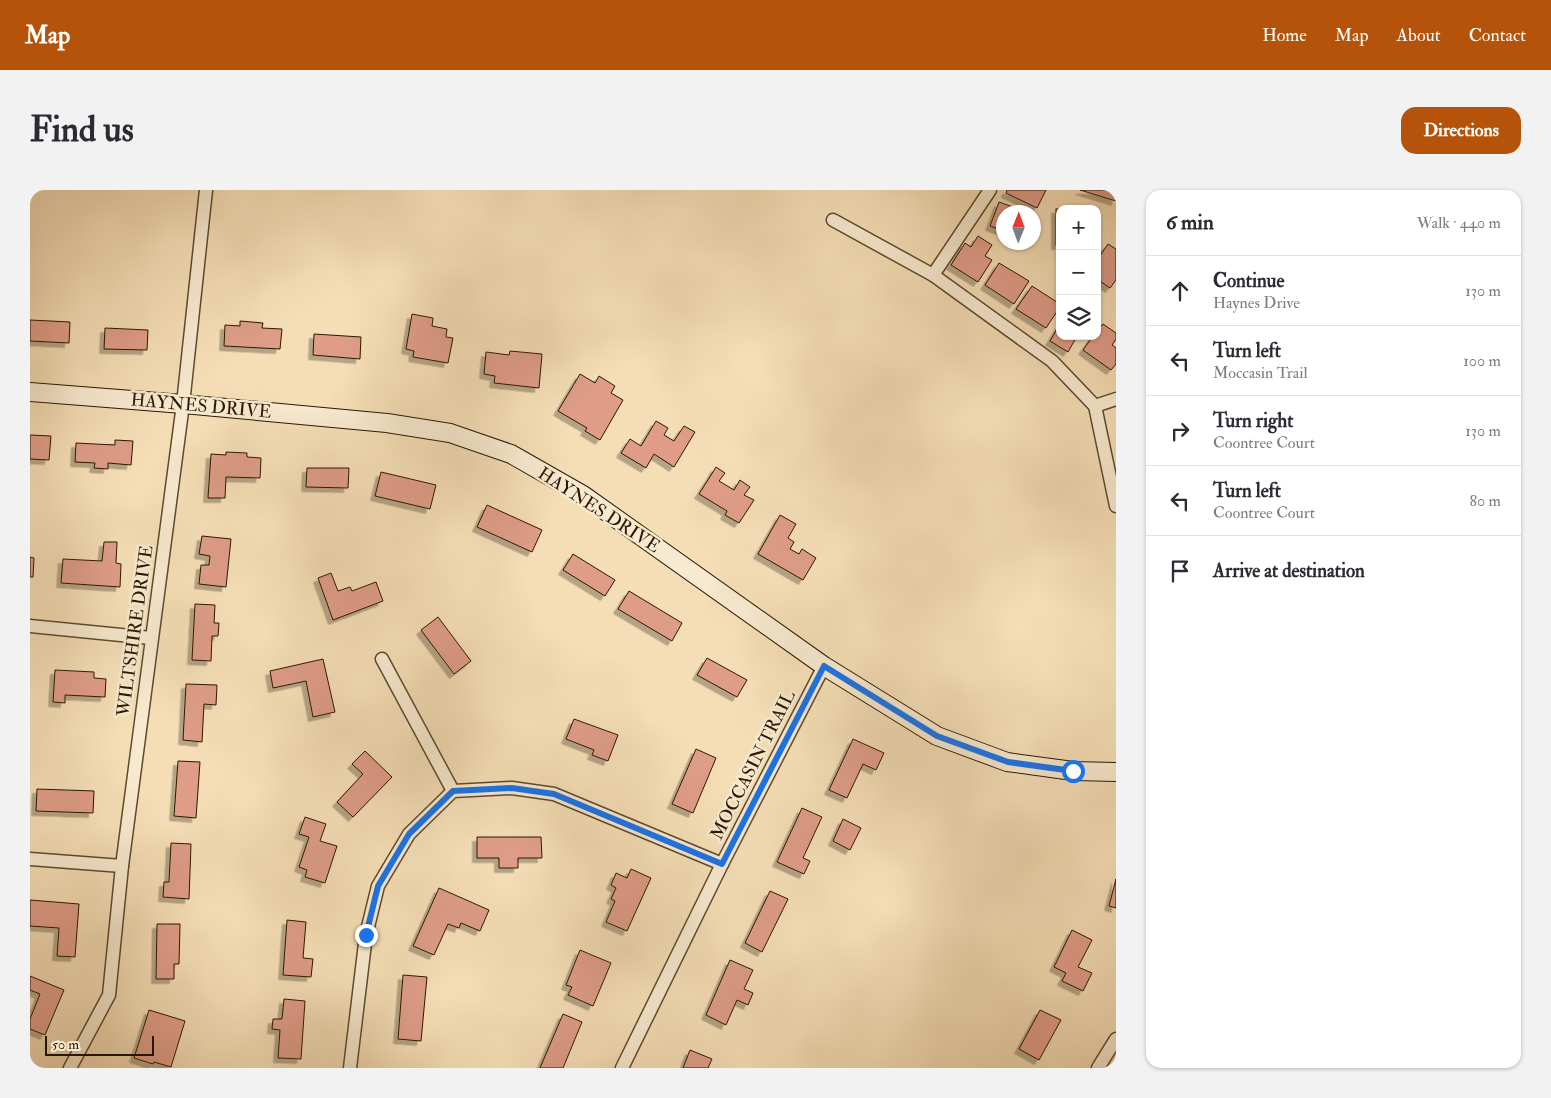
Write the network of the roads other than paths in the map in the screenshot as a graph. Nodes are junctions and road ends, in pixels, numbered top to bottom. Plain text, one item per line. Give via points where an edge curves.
1 (206, 190) edge
2 (990, 190) edge
3 (833, 220) dead end
4 (932, 275) junction
5 (30, 392) edge
6 (1116, 399) edge
7 (184, 404) junction
8 (1095, 406) junction
9 (1116, 506) edge
10 (30, 626) edge
11 (151, 638) junction
12 (382, 659) dead end
13 (824, 666) junction
14 (1116, 772) edge
15 (453, 791) junction
16 (30, 859) edge
17 (722, 864) junction
18 (122, 866) junction
19 (1116, 1040) edge
20 (70, 1068) edge
21 (350, 1068) edge
22 (622, 1068) edge
23 (1098, 1068) edge

1 - 7 street, WILTSHIRE DRIVE
2 - 4 street
3 - 4 street
4 - 8 street via 1052,360
5 - 7 street, HAYNES DRIVE
6 - 8 street
7 - 11 street, WILTSHIRE DRIVE
7 - 13 street, HAYNES DRIVE via 387,423 450,434 511,454 583,494
8 - 9 street
10 - 11 street
11 - 18 street, WILTSHIRE DRIVE
12 - 15 street
13 - 14 street, HAYNES DRIVE via 937,736 1008,762 1073,771
13 - 17 street, MOCCASIN TRAIL
15 - 17 street via 512,788 554,794
15 - 21 street via 409,834 378,886 366,935
16 - 18 street
17 - 22 street, MOCCASIN TRAIL
18 - 20 street, WILTSHIRE DRIVE via 109,996
19 - 23 street

